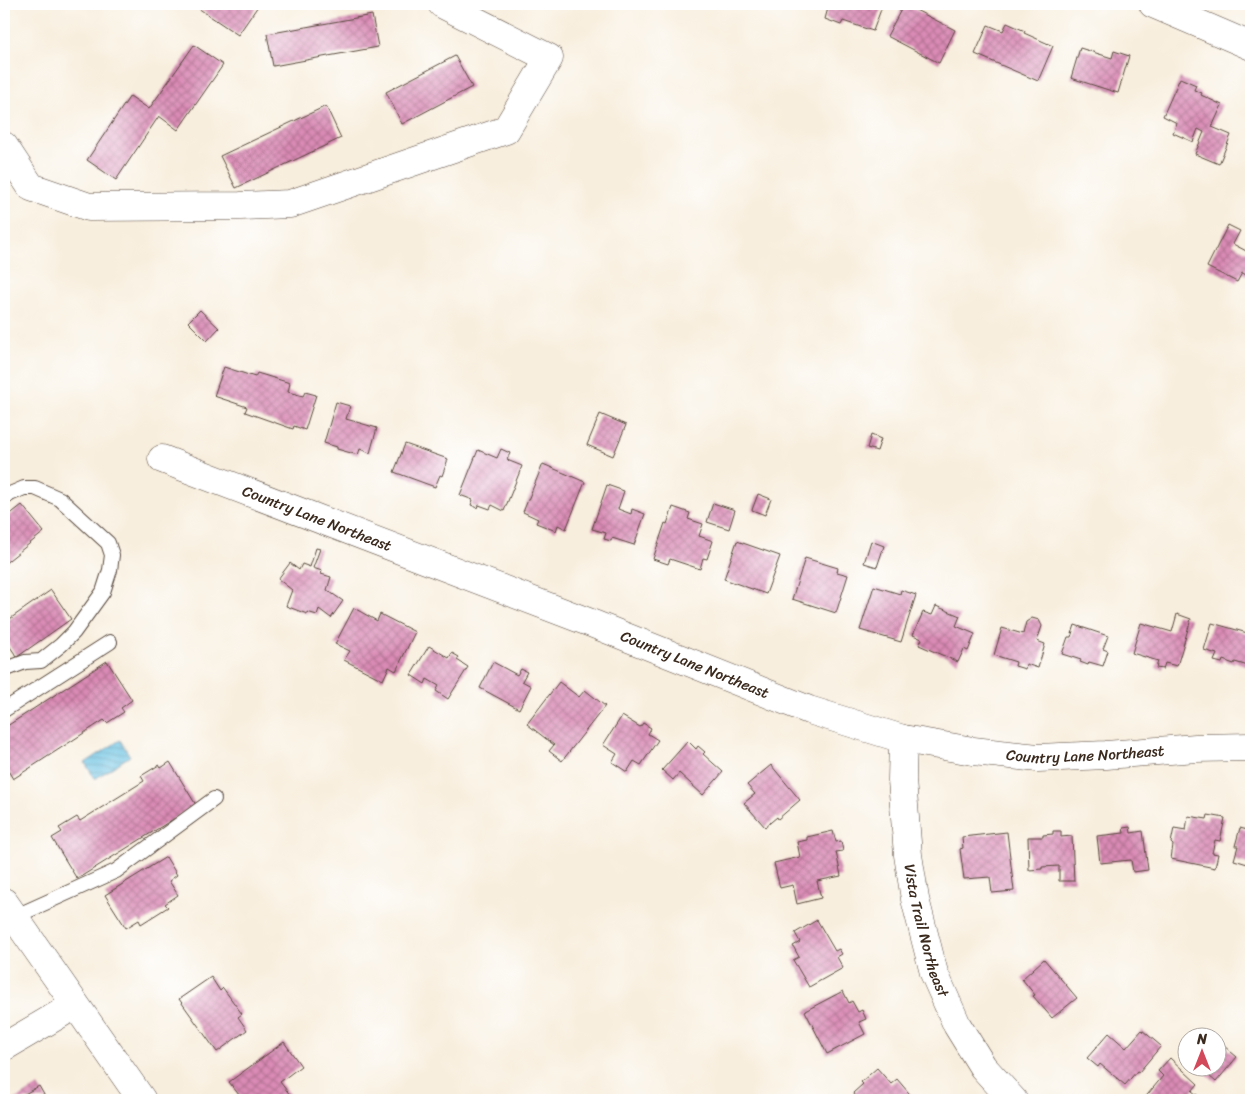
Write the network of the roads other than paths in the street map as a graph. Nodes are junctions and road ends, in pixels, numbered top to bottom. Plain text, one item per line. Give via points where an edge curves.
1 (442, 4) edge
2 (1153, 4) edge
3 (1251, 46) edge
4 (4, 146) edge
5 (162, 459) dead end
6 (4, 498) edge
7 (110, 642) dead end
8 (4, 670) edge
9 (4, 710) edge
10 (903, 739) junction
11 (1251, 748) edge
12 (214, 799) dead end
13 (9, 909) edge
14 (75, 1005) junction
15 (4, 1047) edge
16 (142, 1100) edge
17 (1013, 1100) edge

1 - 4 street via 549,58 506,130 290,204 89,207 31,187
2 - 3 street
5 - 10 street, Country Lane Northeast via 809,710
6 - 8 lane via 24,488 35,488 60,499 108,543 112,555 103,592 74,632 41,661 25,662
7 - 9 lane
10 - 11 street, Country Lane Northeast via 1038,758 1196,748
10 - 17 street, Vista Trail Northeast via 902,780 908,855 934,973 956,1025 983,1067
12 - 13 lane via 116,871
13 - 14 street
14 - 15 street
14 - 16 street

